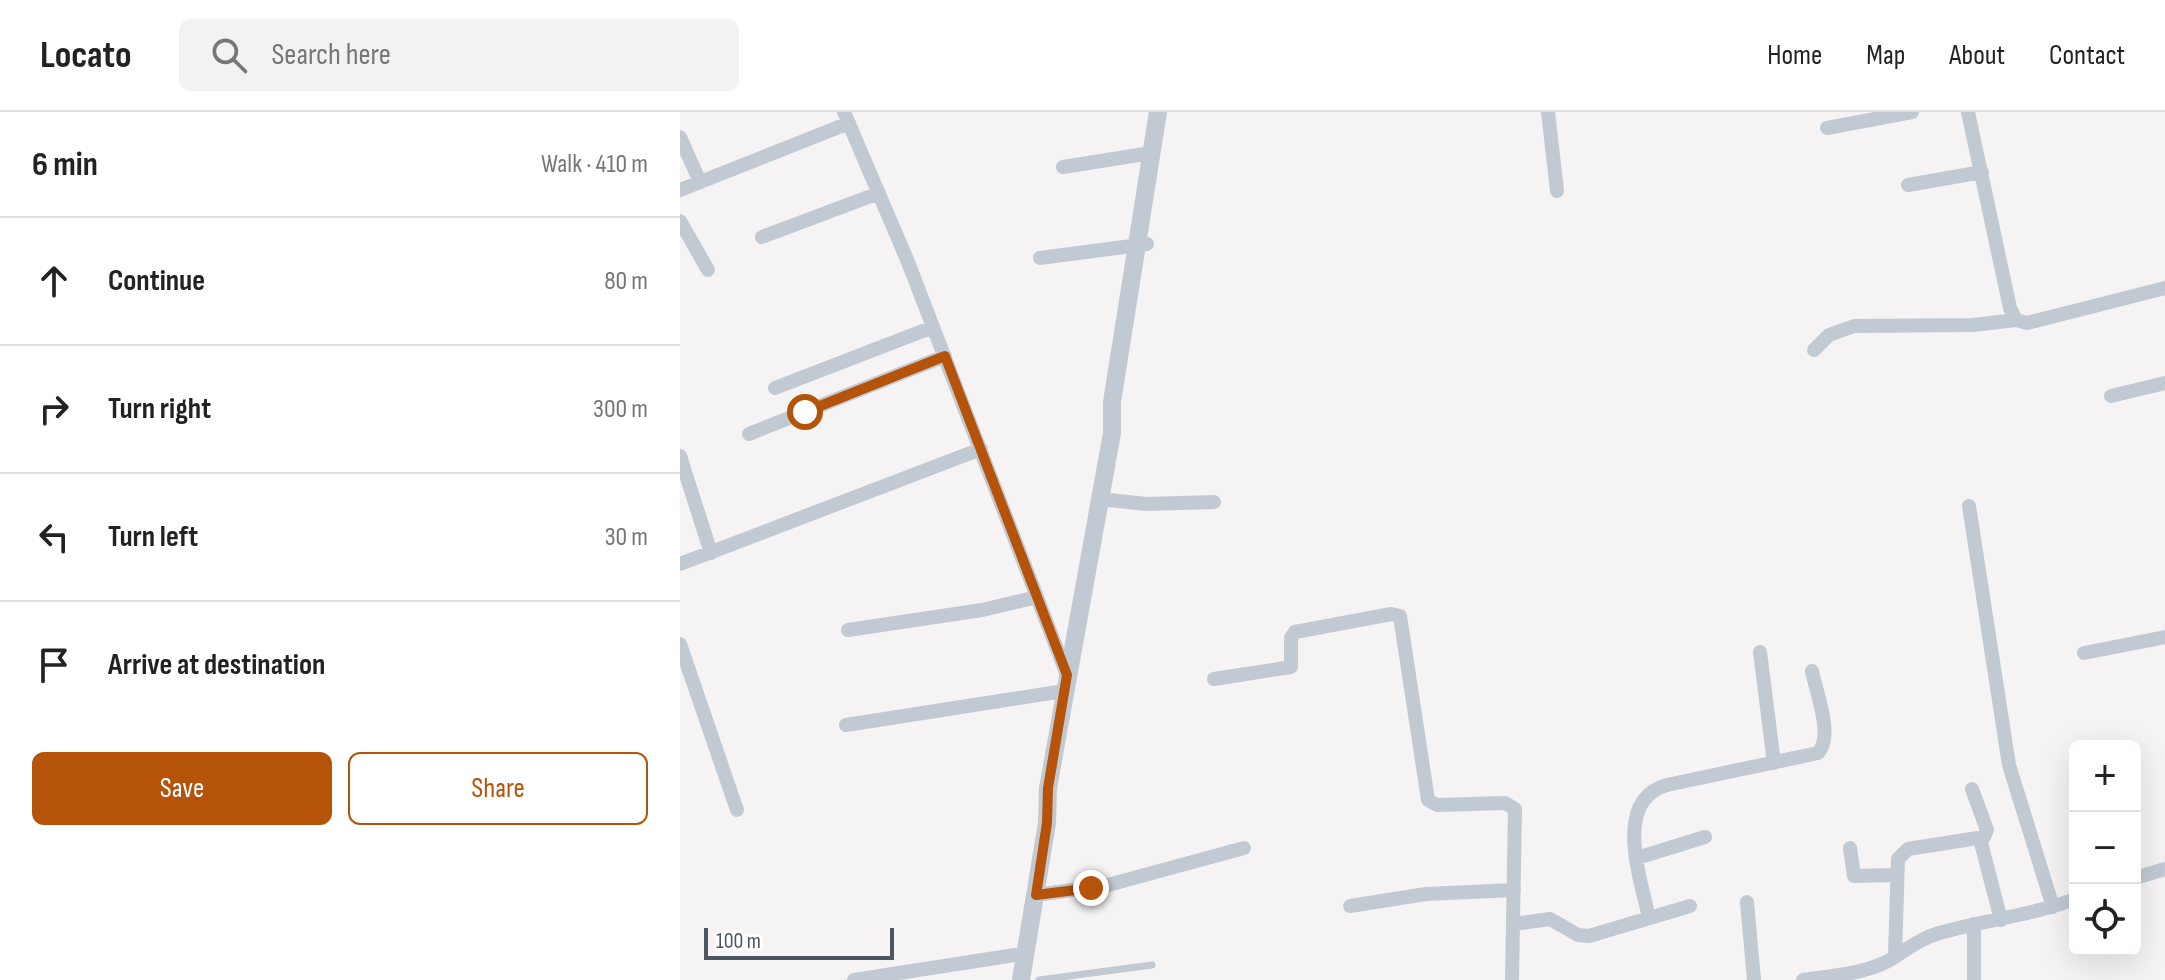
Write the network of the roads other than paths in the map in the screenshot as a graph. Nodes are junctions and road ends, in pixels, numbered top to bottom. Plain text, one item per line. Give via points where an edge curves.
1 (1158, 112) edge
2 (1169, 112) edge
3 (1548, 112) edge
4 (1912, 112) edge
5 (1968, 112) edge
6 (847, 118) edge
7 (1827, 128) dead end
8 (680, 137) edge
9 (1151, 153) junction
10 (1063, 167) dead end
11 (1982, 172) junction
12 (700, 182) junction
13 (1908, 185) dead end
14 (680, 190) edge
15 (1557, 191) dead end
16 (879, 193) junction
17 (680, 221) edge
18 (762, 237) dead end
19 (1142, 244) junction
20 (1040, 258) dead end
21 (708, 270) dead end
22 (2165, 288) edge
23 (2016, 320) junction
24 (933, 327) junction
25 (1814, 350) dead end
26 (945, 356) junction
27 (2165, 383) edge
28 (775, 388) dead end
29 (2111, 396) dead end
30 (749, 434) dead end
31 (981, 449) junction
32 (680, 456) edge
33 (1099, 499) junction
34 (1214, 502) dead end
35 (1969, 506) dead end
36 (711, 553) junction
37 (680, 564) edge
38 (1037, 597) junction
39 (848, 630) dead end
40 (2165, 637) edge
41 (680, 644) edge
42 (1760, 652) dead end
43 (2084, 653) dead end
44 (1812, 671) dead end
45 (1214, 679) dead end
46 (1066, 683) junction
47 (846, 725) dead end
48 (1774, 763) junction
49 (1048, 788) junction
50 (1972, 789) dead end
51 (737, 810) dead end
52 (1705, 837) dead end
53 (1980, 839) junction
54 (1244, 848) dead end
55 (1850, 848) dead end
56 (1637, 858) junction
57 (2165, 869) edge
58 (1896, 875) junction
59 (2141, 876) edge
60 (1514, 890) junction
61 (1036, 895) junction
62 (2069, 901) edge
63 (1747, 902) dead end
64 (1350, 906) dead end
65 (1690, 906) dead end
66 (2053, 907) junction
67 (1649, 918) junction
68 (2001, 920) junction
69 (1514, 924) junction
70 (1974, 924) junction
71 (1015, 955) junction
72 (1895, 956) junction
73 (1152, 965) dead end
74 (854, 980) edge
75 (1011, 980) edge
76 (1021, 980) edge
77 (1039, 980) edge
78 (1512, 980) edge
79 (1754, 980) edge
80 (1803, 980) edge
81 (1974, 980) edge

1 - 9 street
2 - 19 street
3 - 15 street
4 - 7 street
5 - 11 street
6 - 12 street
6 - 16 street
8 - 12 street
9 - 10 street
9 - 19 street
11 - 13 street
11 - 23 street
12 - 14 street
16 - 18 street
16 - 24 street
17 - 21 street
19 - 20 street
19 - 33 street
22 - 23 street via 2040,320
23 - 25 street via 1854,326 1829,335
24 - 26 street
24 - 28 street
26 - 30 street
26 - 31 street
27 - 29 street
31 - 36 street
31 - 38 street
32 - 36 street
33 - 34 street
33 - 46 street
35 - 66 street via 2009,765
36 - 37 street
38 - 39 street
38 - 46 street
40 - 43 street
41 - 51 street
42 - 48 street
44 - 48 street via 1823,748
45 - 60 street via 1291,667 1295,632 1400,616 1425,794 1437,805 1512,806
46 - 47 street
46 - 49 street
48 - 56 street via 1648,792 1634,834
49 - 61 street
49 - 71 street via 1036,822
50 - 53 street via 1987,830
52 - 56 street
53 - 58 street via 1908,849 1898,859
53 - 68 street
54 - 61 street via 1108,885
55 - 58 street via 1854,876
56 - 67 street
57 - 59 street
58 - 72 street
60 - 64 street via 1426,894
60 - 69 street
61 - 76 street
62 - 66 street
63 - 79 street
65 - 67 street
66 - 68 street
67 - 69 street via 1585,937 1550,919
68 - 70 street
69 - 78 street
70 - 72 street via 1923,938
70 - 81 street
71 - 74 street
71 - 75 street
72 - 80 street via 1858,971
73 - 77 lane

